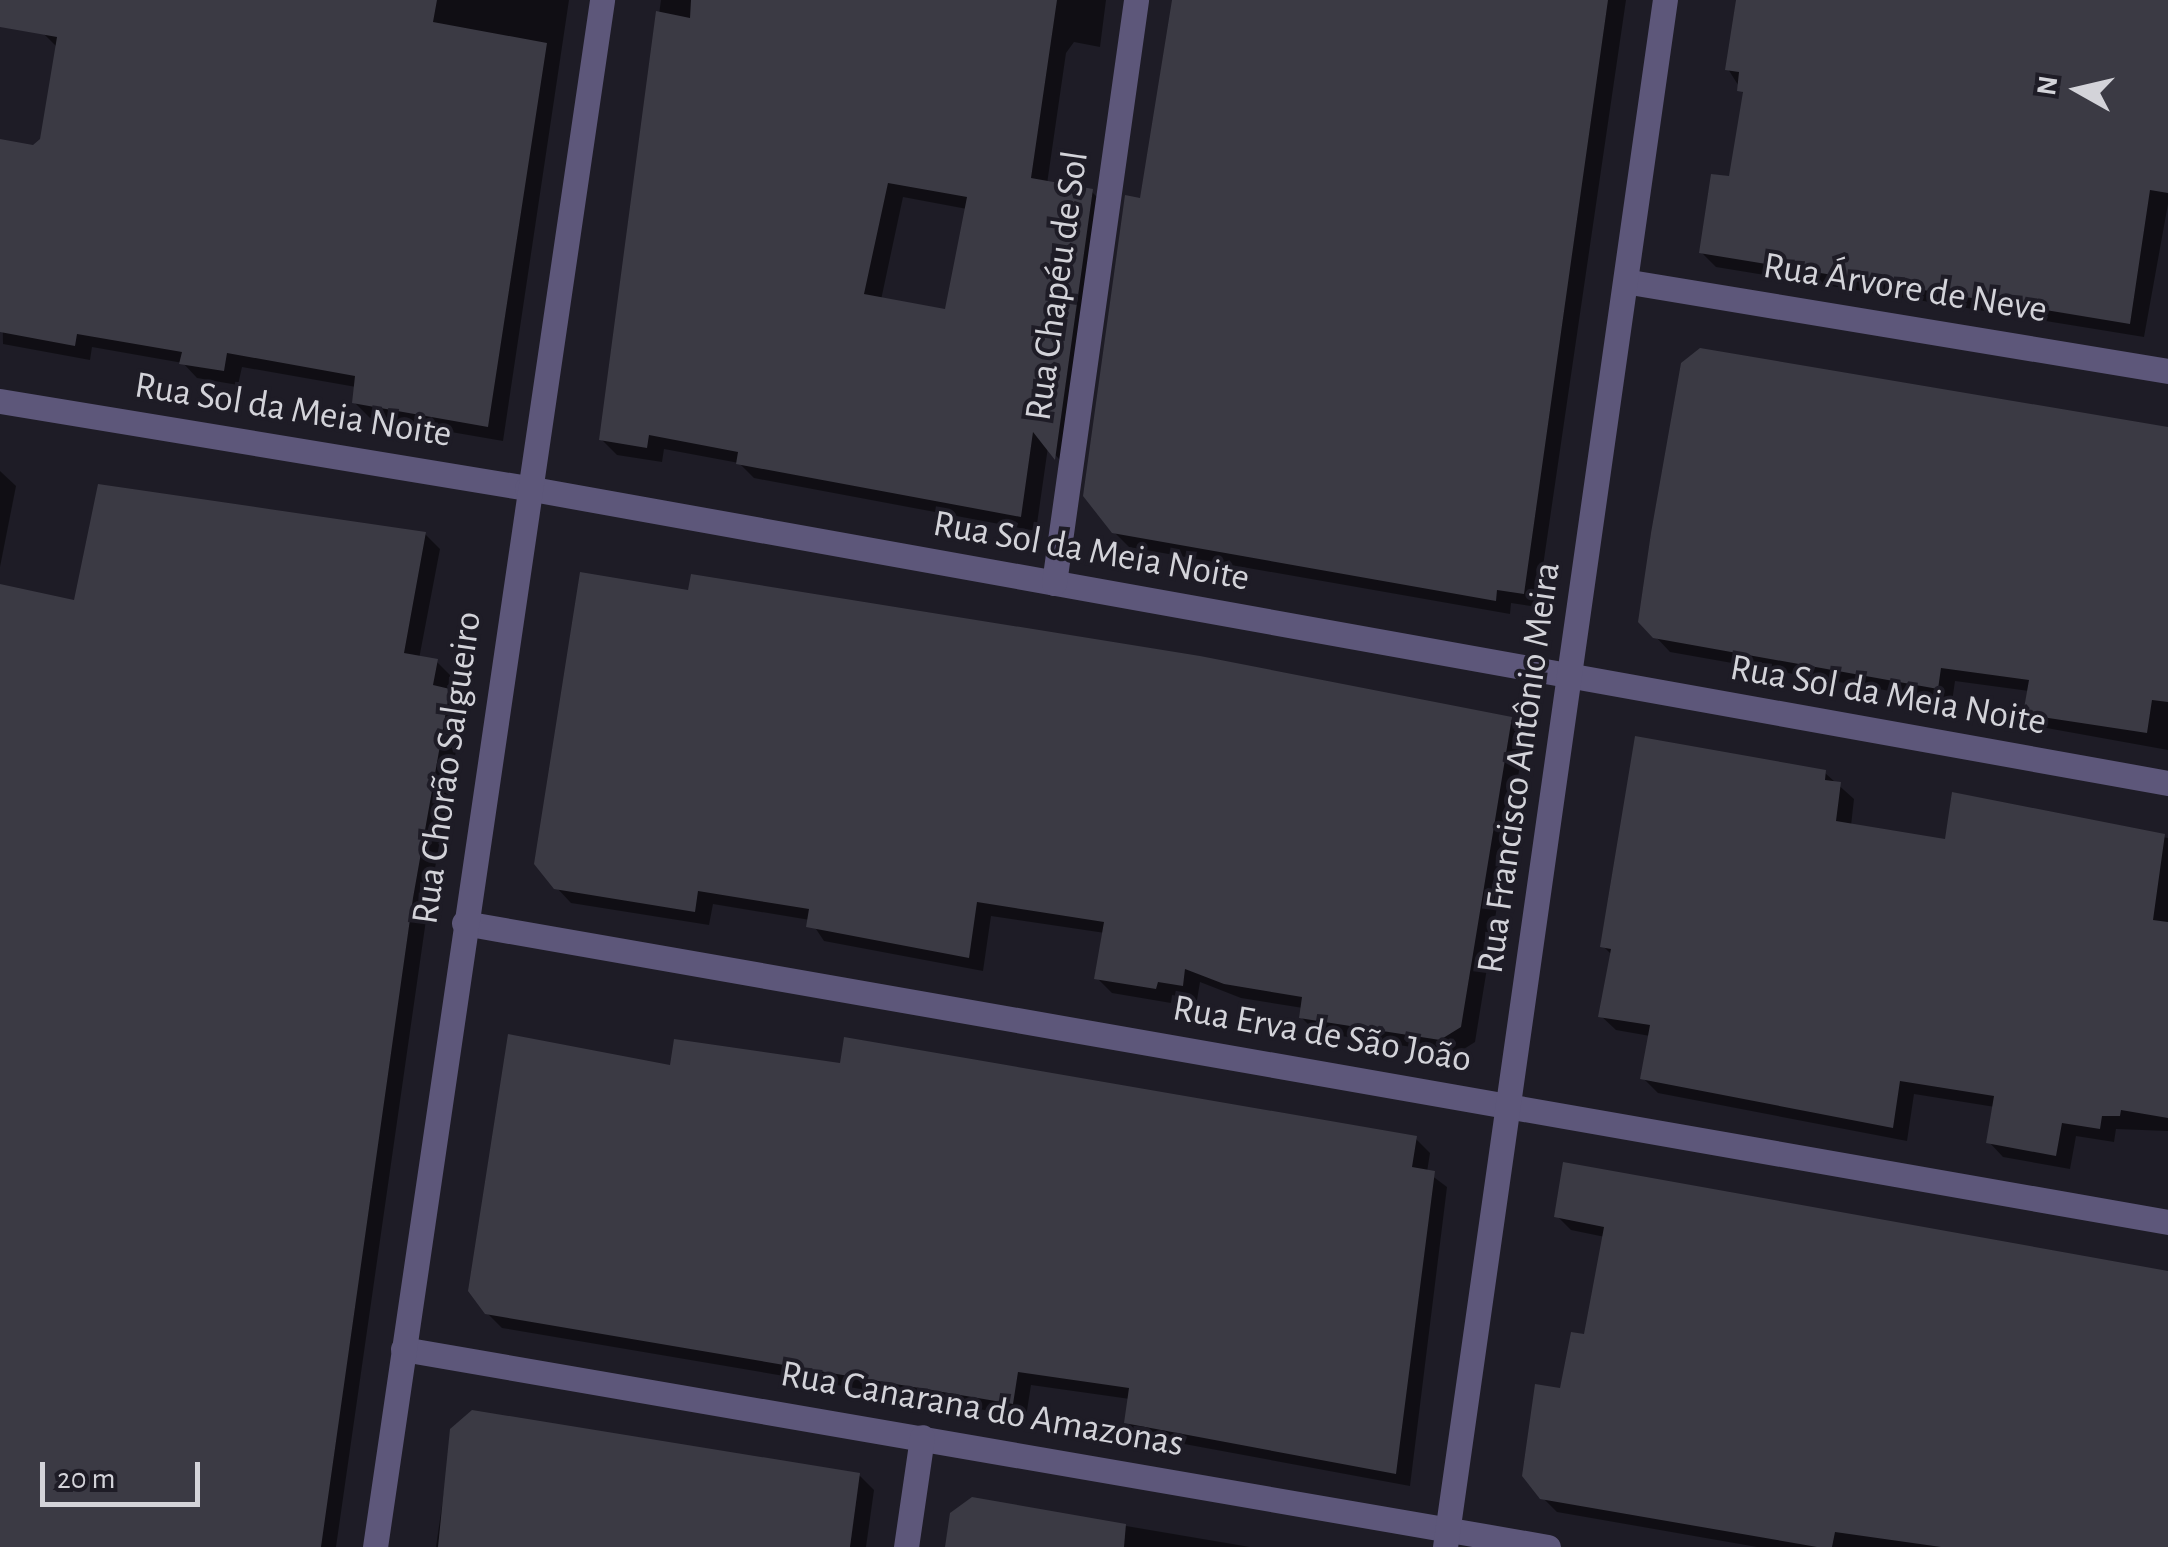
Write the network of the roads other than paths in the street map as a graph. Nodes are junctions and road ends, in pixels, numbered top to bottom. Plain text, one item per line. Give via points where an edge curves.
1 (602, 0) edge
2 (1136, 0) edge
3 (1665, 0) edge
4 (1630, 282) junction
5 (2168, 371) edge
6 (0, 401) edge
7 (527, 488) junction
8 (1054, 583) junction
9 (1570, 678) junction
10 (2168, 783) edge
11 (464, 923) junction
12 (1508, 1106) junction
13 (2168, 1222) edge
14 (403, 1349) junction
15 (922, 1437) junction
16 (1446, 1538) edge
17 (375, 1547) edge
18 (906, 1547) edge
19 (1548, 1547) edge

1 - 7 street, Rua Chorão Salgueiro
2 - 8 street, Rua Chapéu de Sol
3 - 4 street, Rua Francisco Antônio Meira
4 - 5 street, Rua Árvore de Neve
4 - 9 street, Rua Francisco Antônio Meira
6 - 7 street, Rua Sol da Meia Noite
7 - 8 street, Rua Sol da Meia Noite
7 - 11 street, Rua Chorão Salgueiro
8 - 9 street, Rua Sol da Meia Noite
9 - 10 street, Rua Sol da Meia Noite
9 - 12 street, Rua Francisco Antônio Meira
11 - 12 street, Rua Erva de São João
11 - 14 street, Rua Chorão Salgueiro
12 - 13 street, Rua Erva de São João
12 - 16 street, Rua Francisco Antônio Meira
14 - 15 street, Rua Canarana do Amazonas
14 - 17 street, Rua Chorão Salgueiro
15 - 16 street, Rua Canarana do Amazonas
15 - 18 street
16 - 19 street, Rua Canarana do Amazonas

